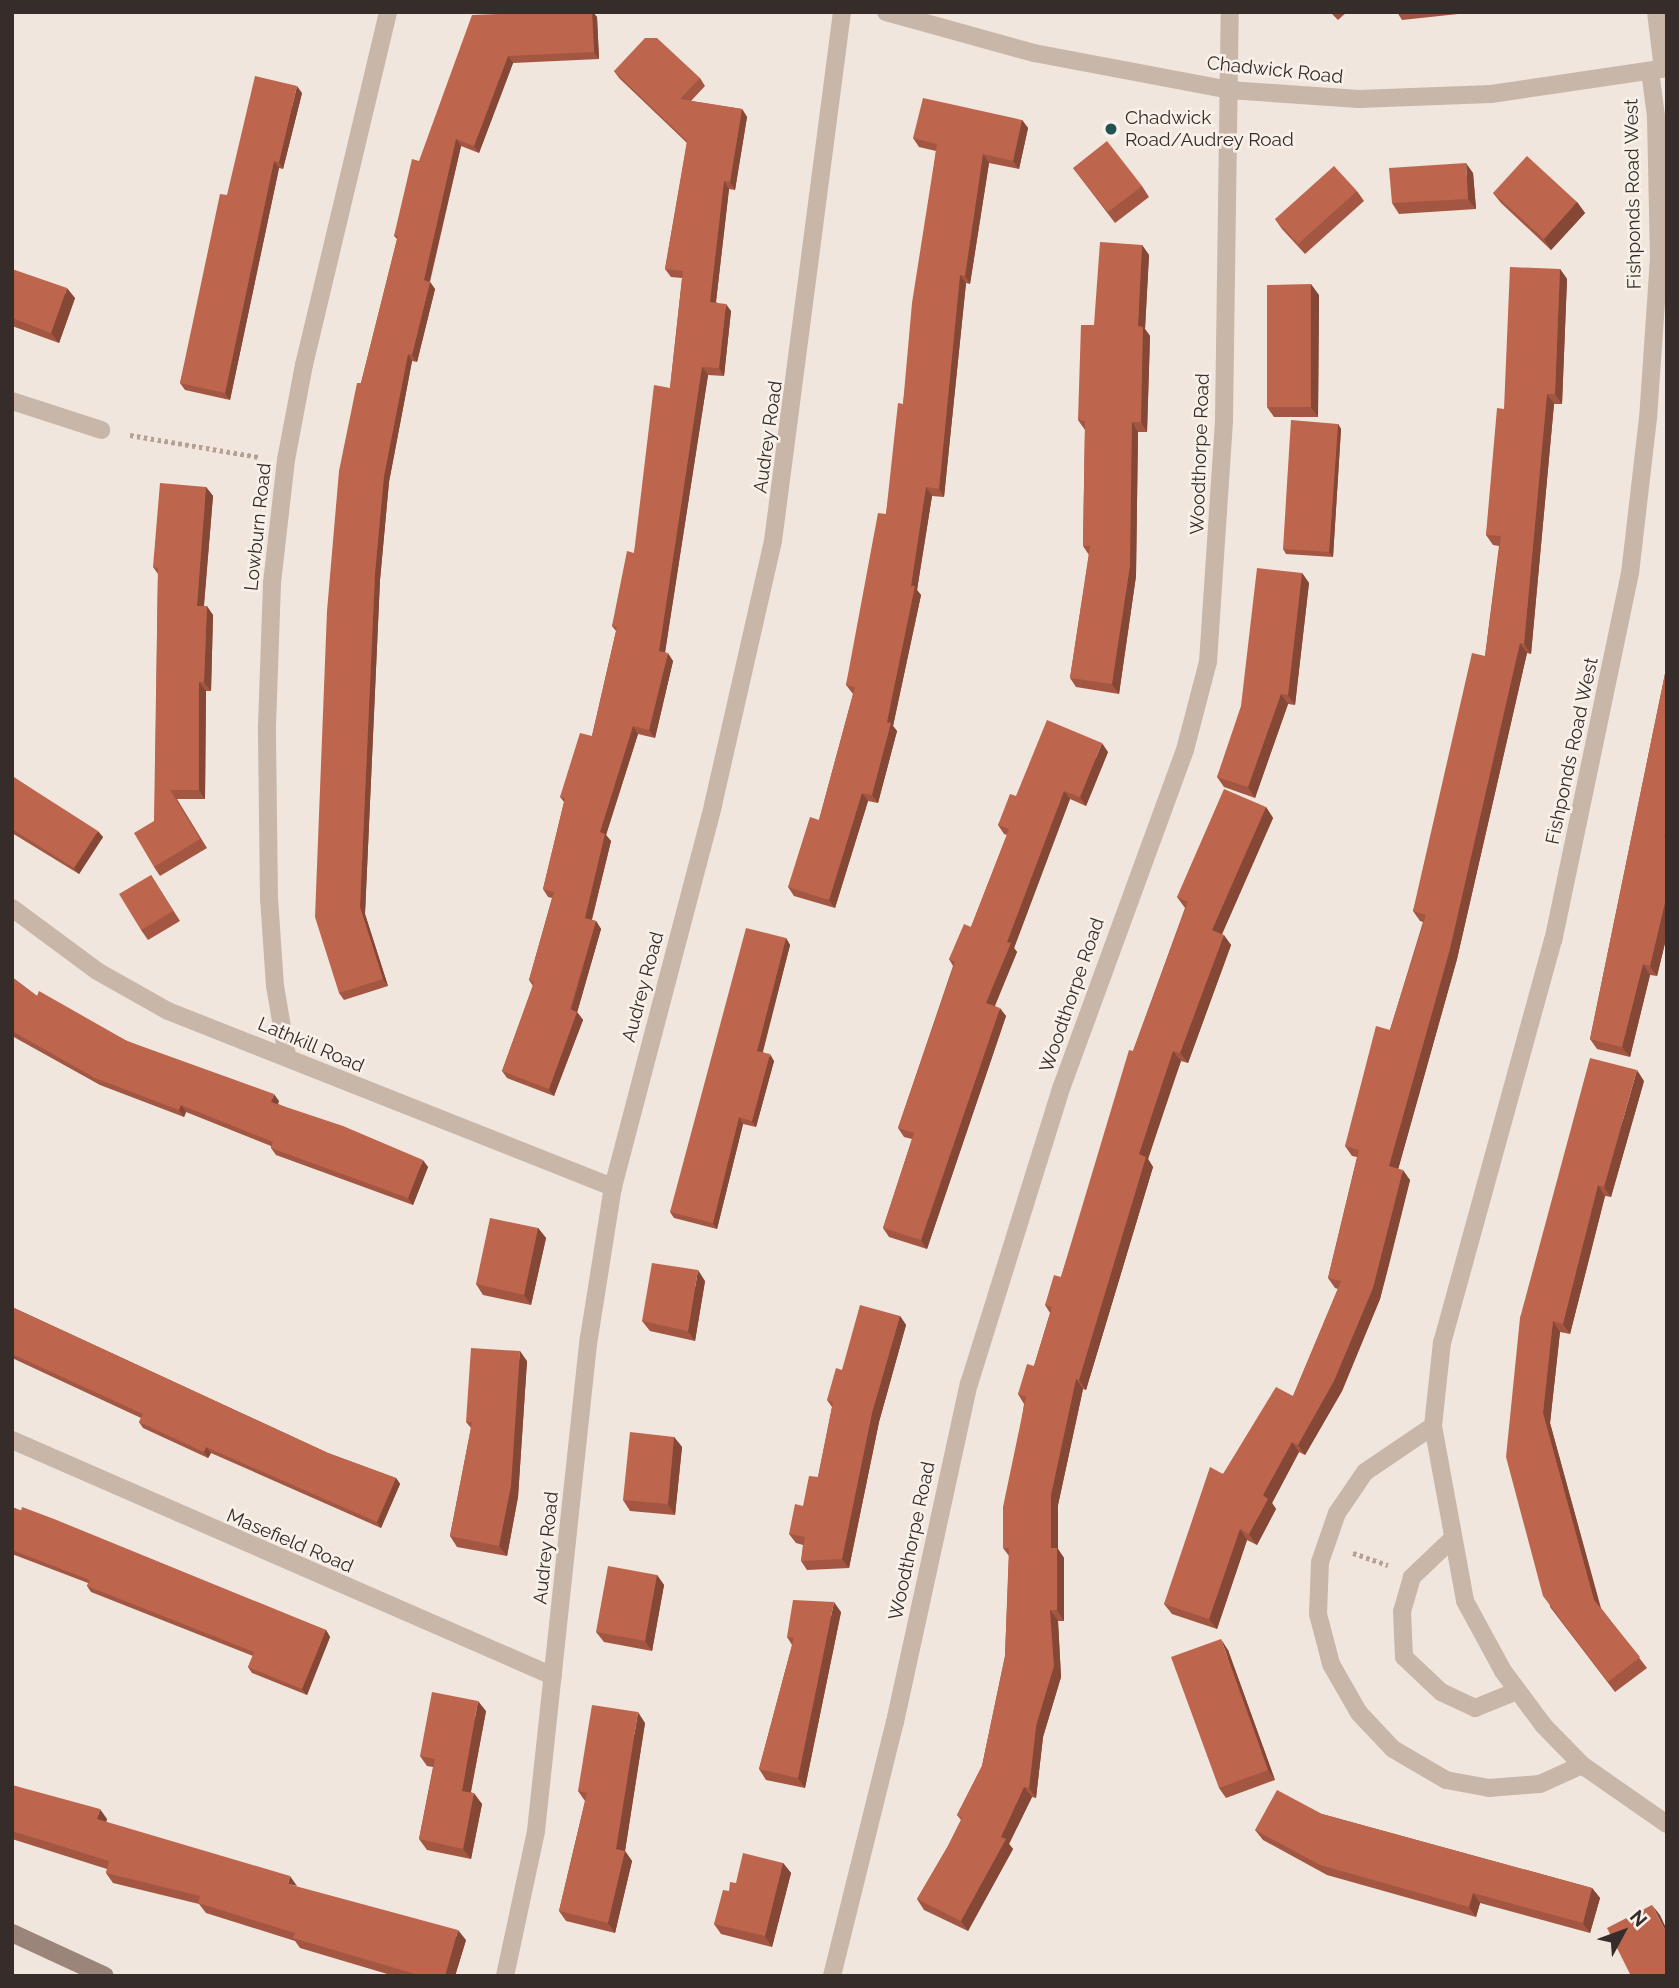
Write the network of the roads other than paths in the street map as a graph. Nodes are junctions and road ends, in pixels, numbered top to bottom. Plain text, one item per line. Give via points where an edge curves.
1 (388, 12) edge
2 (842, 12) edge
3 (886, 12) edge
4 (1230, 12) edge
5 (1656, 12) edge
6 (1660, 69) edge
7 (1229, 90) junction
8 (12, 401) edge
9 (101, 430) dead end
10 (12, 908) edge
11 (287, 1056) junction
12 (613, 1187) junction
13 (1433, 1426) junction
14 (12, 1440) edge
15 (1451, 1539) junction
16 (553, 1676) junction
17 (1517, 1690) junction
18 (1582, 1765) junction
19 (1667, 1824) edge
20 (12, 1933) edge
21 (105, 1976) edge
22 (505, 1976) edge
23 (832, 1976) edge

1 - 11 street, Lowburn Road via 304,365 286,460 272,583 267,726 269,899 275,986
2 - 12 street, Audrey Road via 774,541 713,806
3 - 7 street, Chadwick Road via 1034,53
4 - 7 street, Woodthorpe Road
5 - 6 street, Fishponds Road West
6 - 7 street, Chadwick Road via 1490,94 1359,99
6 - 13 street, Fishponds Road West via 1656,116 1659,258 1648,418 1630,573 1553,940 1442,1342
7 - 23 street, Woodthorpe Road via 1224,420 1208,662 1185,750 1062,1086 970,1384 895,1723
8 - 9 street
10 - 11 street, Lathkill Road via 97,971 169,1011
11 - 12 street, Lathkill Road via 392,1102
12 - 16 street, Audrey Road via 589,1338
13 - 15 street, Fishponds Road West
13 - 18 street via 1365,1472 1336,1513 1320,1562 1318,1614 1331,1664 1359,1713 1393,1749 1447,1780 1489,1788 1540,1784
14 - 16 street, Masefield Road
15 - 17 street, Fishponds Road West via 1465,1601
15 - 17 street via 1412,1577 1402,1611 1404,1657 1441,1692 1475,1708
16 - 22 street, Audrey Road via 536,1831
17 - 18 street, Fishponds Road West
18 - 19 street, Fishponds Road West
20 - 21 main road

